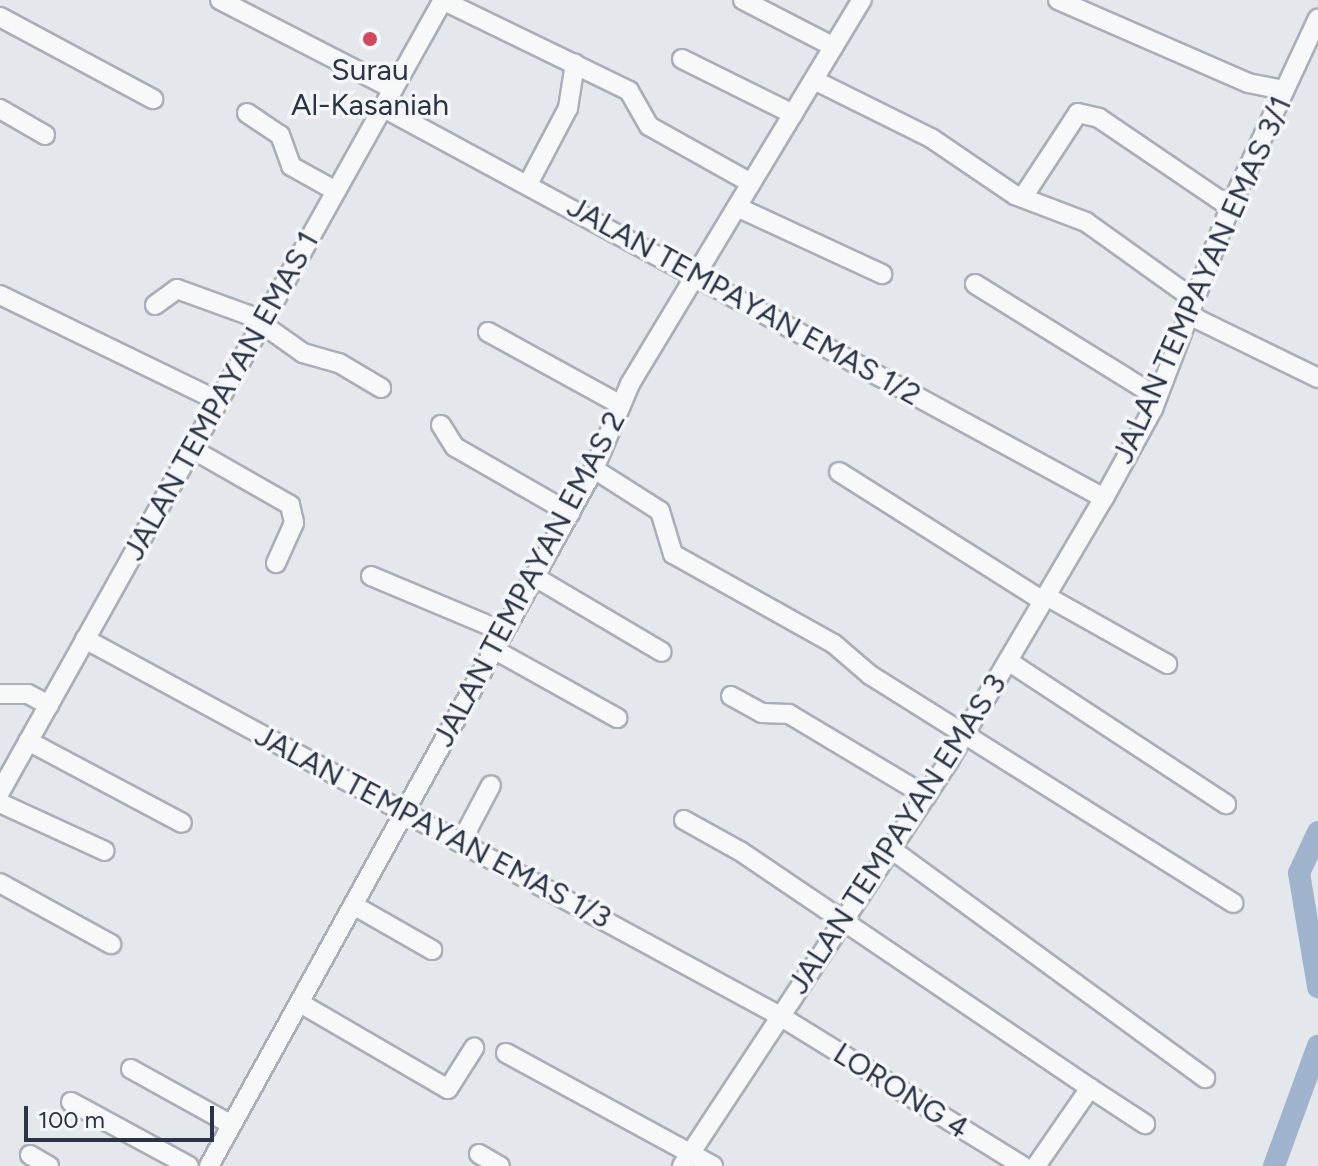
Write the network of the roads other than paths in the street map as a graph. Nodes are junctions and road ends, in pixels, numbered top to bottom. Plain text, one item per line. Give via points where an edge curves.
1 (220, 0) edge
2 (442, 0) edge
3 (743, 0) edge
4 (862, 0) edge
5 (1058, 0) edge
6 (0, 17) edge
7 (1318, 18) edge
8 (834, 47) junction
9 (682, 59) dead end
10 (575, 64) junction
11 (814, 80) junction
12 (393, 89) junction
13 (1284, 90) junction
14 (153, 99) dead end
15 (382, 107) junction
16 (0, 109) edge
17 (247, 113) dead end
18 (793, 114) junction
19 (45, 135) dead end
20 (751, 183) junction
21 (528, 184) junction
22 (336, 191) junction
23 (1023, 197) junction
24 (737, 207) junction
25 (1230, 207) junction
26 (697, 273) junction
27 (882, 274) dead end
28 (975, 284) dead end
29 (0, 295) edge
30 (155, 305) dead end
31 (1192, 308) junction
32 (262, 322) junction
33 (488, 332) dead end
34 (1318, 378) edge
35 (381, 388) dead end
36 (1157, 397) junction
37 (218, 401) junction
38 (621, 405) junction
39 (441, 425) dead end
40 (192, 449) junction
41 (594, 469) junction
42 (839, 472) dead end
43 (1104, 498) junction
44 (570, 513) junction
45 (276, 563) dead end
46 (371, 576) dead end
47 (535, 577) junction
48 (1045, 599) junction
49 (504, 632) junction
50 (85, 639) junction
51 (495, 650) junction
52 (662, 652) dead end
53 (1008, 661) junction
54 (1167, 664) dead end
55 (0, 694) edge
56 (731, 696) dead end
57 (49, 705) junction
58 (617, 718) dead end
59 (967, 730) junction
60 (28, 741) junction
61 (491, 785) dead end
62 (0, 792) edge
63 (926, 796) junction
64 (0, 803) edge
65 (1226, 804) dead end
66 (406, 812) junction
67 (684, 820) dead end
68 (182, 823) dead end
69 (461, 842) junction
70 (891, 849) junction
71 (105, 851) dead end
72 (0, 883) edge
73 (1233, 903) dead end
74 (355, 906) junction
75 (844, 920) junction
76 (111, 944) dead end
77 (432, 950) dead end
78 (300, 1003) junction
79 (780, 1016) junction
80 (474, 1048) dead end
81 (506, 1053) dead end
82 (131, 1069) dead end
83 (1205, 1078) dead end
84 (1090, 1088) junction
85 (71, 1102) dead end
86 (1145, 1124) dead end
87 (232, 1125) junction
88 (479, 1154) dead end
89 (30, 1155) dead end
90 (686, 1160) edge
91 (49, 1166) edge
92 (189, 1166) edge
93 (209, 1166) edge
94 (500, 1166) edge
95 (713, 1166) edge
96 (1023, 1166) edge
97 (1036, 1166) edge

1 - 12 street
2 - 10 street
2 - 12 street, JALAN TEMPAYAN EMAS 1
3 - 8 street
4 - 8 street, JALAN TEMPAYAN EMAS 2
5 - 13 street via 1248,83
6 - 14 street
7 - 13 street, JALAN TEMPAYAN EMAS 3/1
8 - 11 street, JALAN TEMPAYAN EMAS 2
9 - 18 street
10 - 20 street via 633,94 649,126
10 - 21 street via 568,108
11 - 18 street, JALAN TEMPAYAN EMAS 2
11 - 23 street via 931,138
12 - 15 street, JALAN TEMPAYAN EMAS 1
13 - 25 street, JALAN TEMPAYAN EMAS 3/1
15 - 21 street, JALAN TEMPAYAN EMAS 1/2
15 - 22 street, JALAN TEMPAYAN EMAS 1
16 - 19 street
17 - 22 street via 280,135 291,166
18 - 20 street, JALAN TEMPAYAN EMAS 2
20 - 24 street, JALAN TEMPAYAN EMAS 2
21 - 26 street, JALAN TEMPAYAN EMAS 1/2
22 - 32 street, JALAN TEMPAYAN EMAS 1
23 - 25 street via 1078,113 1099,118
23 - 31 street via 1086,222
24 - 26 street, JALAN TEMPAYAN EMAS 2
24 - 27 street
25 - 31 street, JALAN TEMPAYAN EMAS 3/1
26 - 38 street, JALAN TEMPAYAN EMAS 2
26 - 43 street, JALAN TEMPAYAN EMAS 1/2
28 - 36 street
29 - 37 street
30 - 32 street via 177,289
31 - 34 street
31 - 36 street, JALAN TEMPAYAN EMAS 3/1
32 - 35 street via 303,353 339,363
32 - 37 street, JALAN TEMPAYAN EMAS 1
33 - 38 street
36 - 43 street, JALAN TEMPAYAN EMAS 3/1
37 - 40 street, JALAN TEMPAYAN EMAS 1
38 - 41 street, JALAN TEMPAYAN EMAS 2
39 - 44 street via 455,447
40 - 45 street via 290,505 294,523
40 - 50 street, JALAN TEMPAYAN EMAS 1
41 - 44 street, JALAN TEMPAYAN EMAS 2
41 - 59 street via 660,511 673,554
42 - 48 street
43 - 48 street, JALAN TEMPAYAN EMAS 3
44 - 47 street, JALAN TEMPAYAN EMAS 2
46 - 49 street
47 - 49 street, JALAN TEMPAYAN EMAS 2
47 - 52 street
48 - 53 street, JALAN TEMPAYAN EMAS 3
48 - 54 street
49 - 51 street, JALAN TEMPAYAN EMAS 2
50 - 57 street, JALAN TEMPAYAN EMAS 1
50 - 66 street, JALAN TEMPAYAN EMAS 1/3
51 - 58 street
51 - 66 street, JALAN TEMPAYAN EMAS 2
53 - 59 street, JALAN TEMPAYAN EMAS 3
53 - 65 street
55 - 57 street via 28,694
56 - 63 street via 762,713 789,714
57 - 60 street, JALAN TEMPAYAN EMAS 1
59 - 63 street, JALAN TEMPAYAN EMAS 3
59 - 73 street
60 - 62 street, JALAN TEMPAYAN EMAS 1
60 - 68 street
61 - 69 street
63 - 70 street, JALAN TEMPAYAN EMAS 3
64 - 71 street
66 - 69 street, JALAN TEMPAYAN EMAS 1/3
66 - 74 street, JALAN TEMPAYAN EMAS 2
67 - 75 street
69 - 79 street, JALAN TEMPAYAN EMAS 1/3
70 - 75 street, JALAN TEMPAYAN EMAS 3
70 - 83 street
72 - 76 street
74 - 77 street
74 - 78 street, JALAN TEMPAYAN EMAS 2
75 - 79 street, JALAN TEMPAYAN EMAS 3
75 - 84 street
78 - 80 street via 448,1089
78 - 87 street, JALAN TEMPAYAN EMAS 2
79 - 90 street, JALAN TEMPAYAN EMAS 3
79 - 96 street, LORONG 4
81 - 90 street
82 - 87 street
84 - 86 street
84 - 97 street
85 - 92 street
87 - 93 street, JALAN TEMPAYAN EMAS 2
88 - 94 street
89 - 91 street
90 - 95 street

